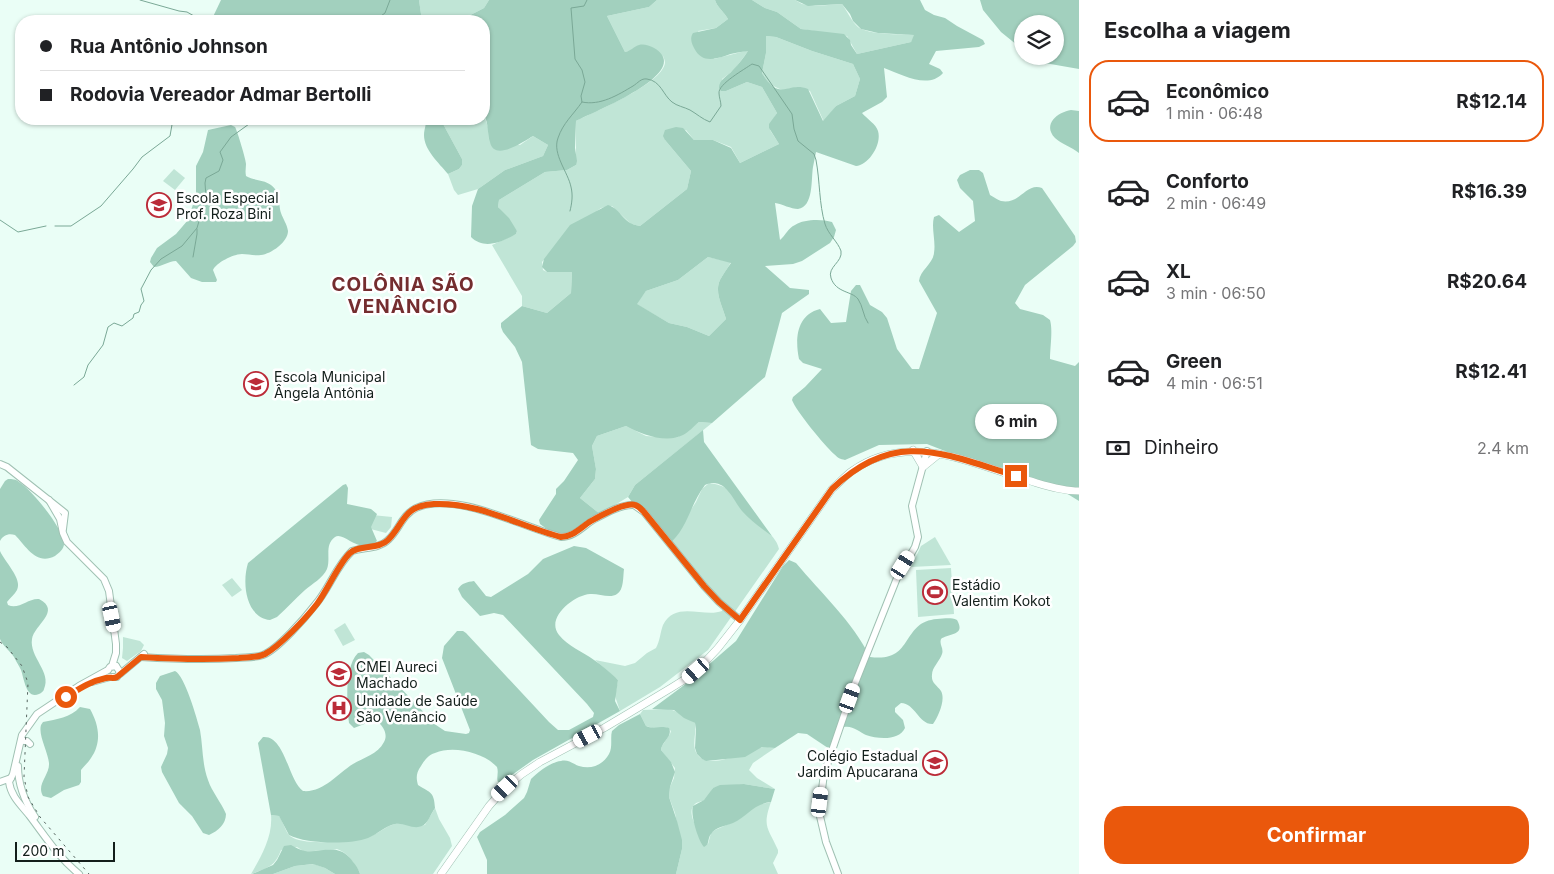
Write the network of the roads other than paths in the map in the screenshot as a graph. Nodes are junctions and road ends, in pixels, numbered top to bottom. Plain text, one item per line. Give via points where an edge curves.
1 (909, 451) junction
2 (927, 451) junction
3 (939, 454) junction
4 (0, 460) edge
5 (0, 464) edge
6 (923, 467) junction
7 (7, 468) junction
8 (1079, 492) edge
9 (740, 620) junction
10 (115, 669) junction
11 (110, 677) junction
12 (27, 730) junction
13 (19, 780) junction
14 (5, 781) edge
15 (24, 797) junction
16 (16, 800) junction
17 (57, 853) junction
18 (79, 874) edge
19 (441, 874) edge
20 (838, 874) edge

1 - 2 highway
1 - 6 highway
1 - 9 highway via 890,453 864,463 832,489
2 - 3 highway
2 - 6 main road
3 - 6 highway
3 - 8 highway
4 - 7 main road
5 - 7 main road
6 - 20 main road via 912,506 918,537 894,586 854,686 824,774 819,812
7 - 10 main road via 49,500 61,515 63,533 70,547 104,579 109,591 116,644
9 - 10 main road via 719,602 638,506 626,505 561,537 471,507 431,504 408,513 382,544 348,555 300,623 264,654 224,659 143,655 128,666
9 - 19 highway via 718,648 687,678 540,762 505,788 478,820
10 - 11 main road
10 - 11 main road via 116,678
10 - 12 main road via 50,704 37,714
11 - 12 main road via 80,688 45,712
12 - 13 main road via 27,743 19,758
12 - 14 main road via 22,735 14,771
13 - 14 main road
13 - 15 main road
14 - 16 main road
15 - 16 main road
15 - 17 main road
16 - 17 main road
17 - 18 main road

